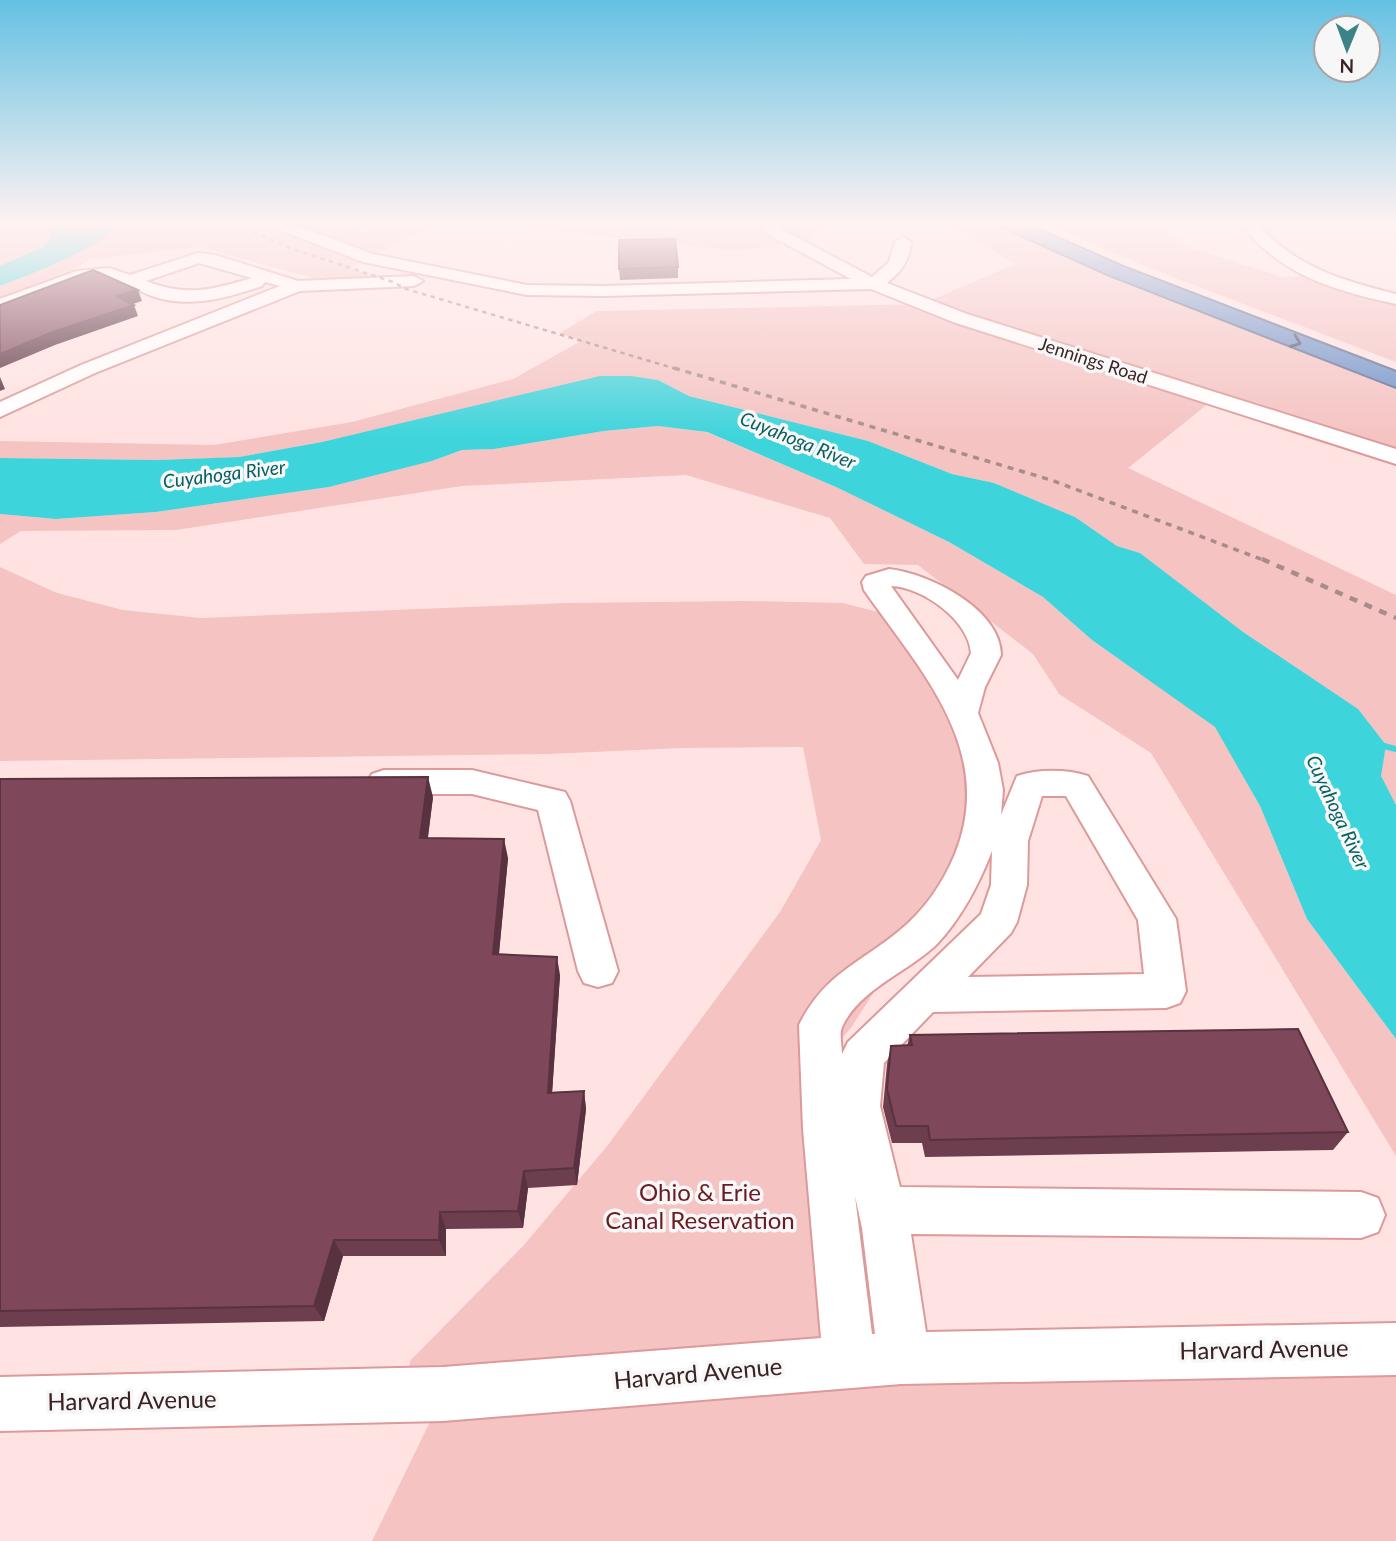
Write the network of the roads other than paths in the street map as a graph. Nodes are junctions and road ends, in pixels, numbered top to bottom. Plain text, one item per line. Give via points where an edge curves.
1 (29, 294) edge
2 (167, 294) edge
3 (204, 294) edge
4 (277, 294) edge
5 (898, 294) edge
6 (1174, 294) edge
7 (1215, 294) edge
8 (1376, 294) edge
9 (1396, 299) edge
10 (0, 305) edge
11 (1396, 362) edge
12 (1396, 380) edge
13 (0, 410) edge
14 (1396, 457) edge
15 (962, 713) junction
16 (347, 782) edge
17 (598, 971) dead end
18 (922, 995) junction
19 (882, 1210) junction
20 (1361, 1215) dead end
21 (1396, 1349) edge
22 (904, 1357) junction
23 (849, 1362) junction
24 (0, 1404) edge

1 - 10 street
2 - 3 street
4 - 13 street via 88,369
5 - 14 street, Jennings Road via 960,318
6 -> 12 highway
7 - 11 highway
8 - 9 street
15 - 15 street via 969,684 987,655 980,633 946,598 921,583 896,576 882,578 876,582 878,590
15 - 23 street via 978,751 986,790 973,856 955,892 922,935 849,988 820,1025 825,1129
16 - 17 street via 472,782 553,802
18 - 18 street via 998,922 1009,885 1010,841 1030,784 1076,783 1157,919 1166,992
18 - 19 street via 863,1055 858,1106
19 - 20 street
19 - 22 street
21 - 22 street, Harvard Avenue
22 - 23 street, Harvard Avenue
23 - 24 street, Harvard Avenue via 443,1394

